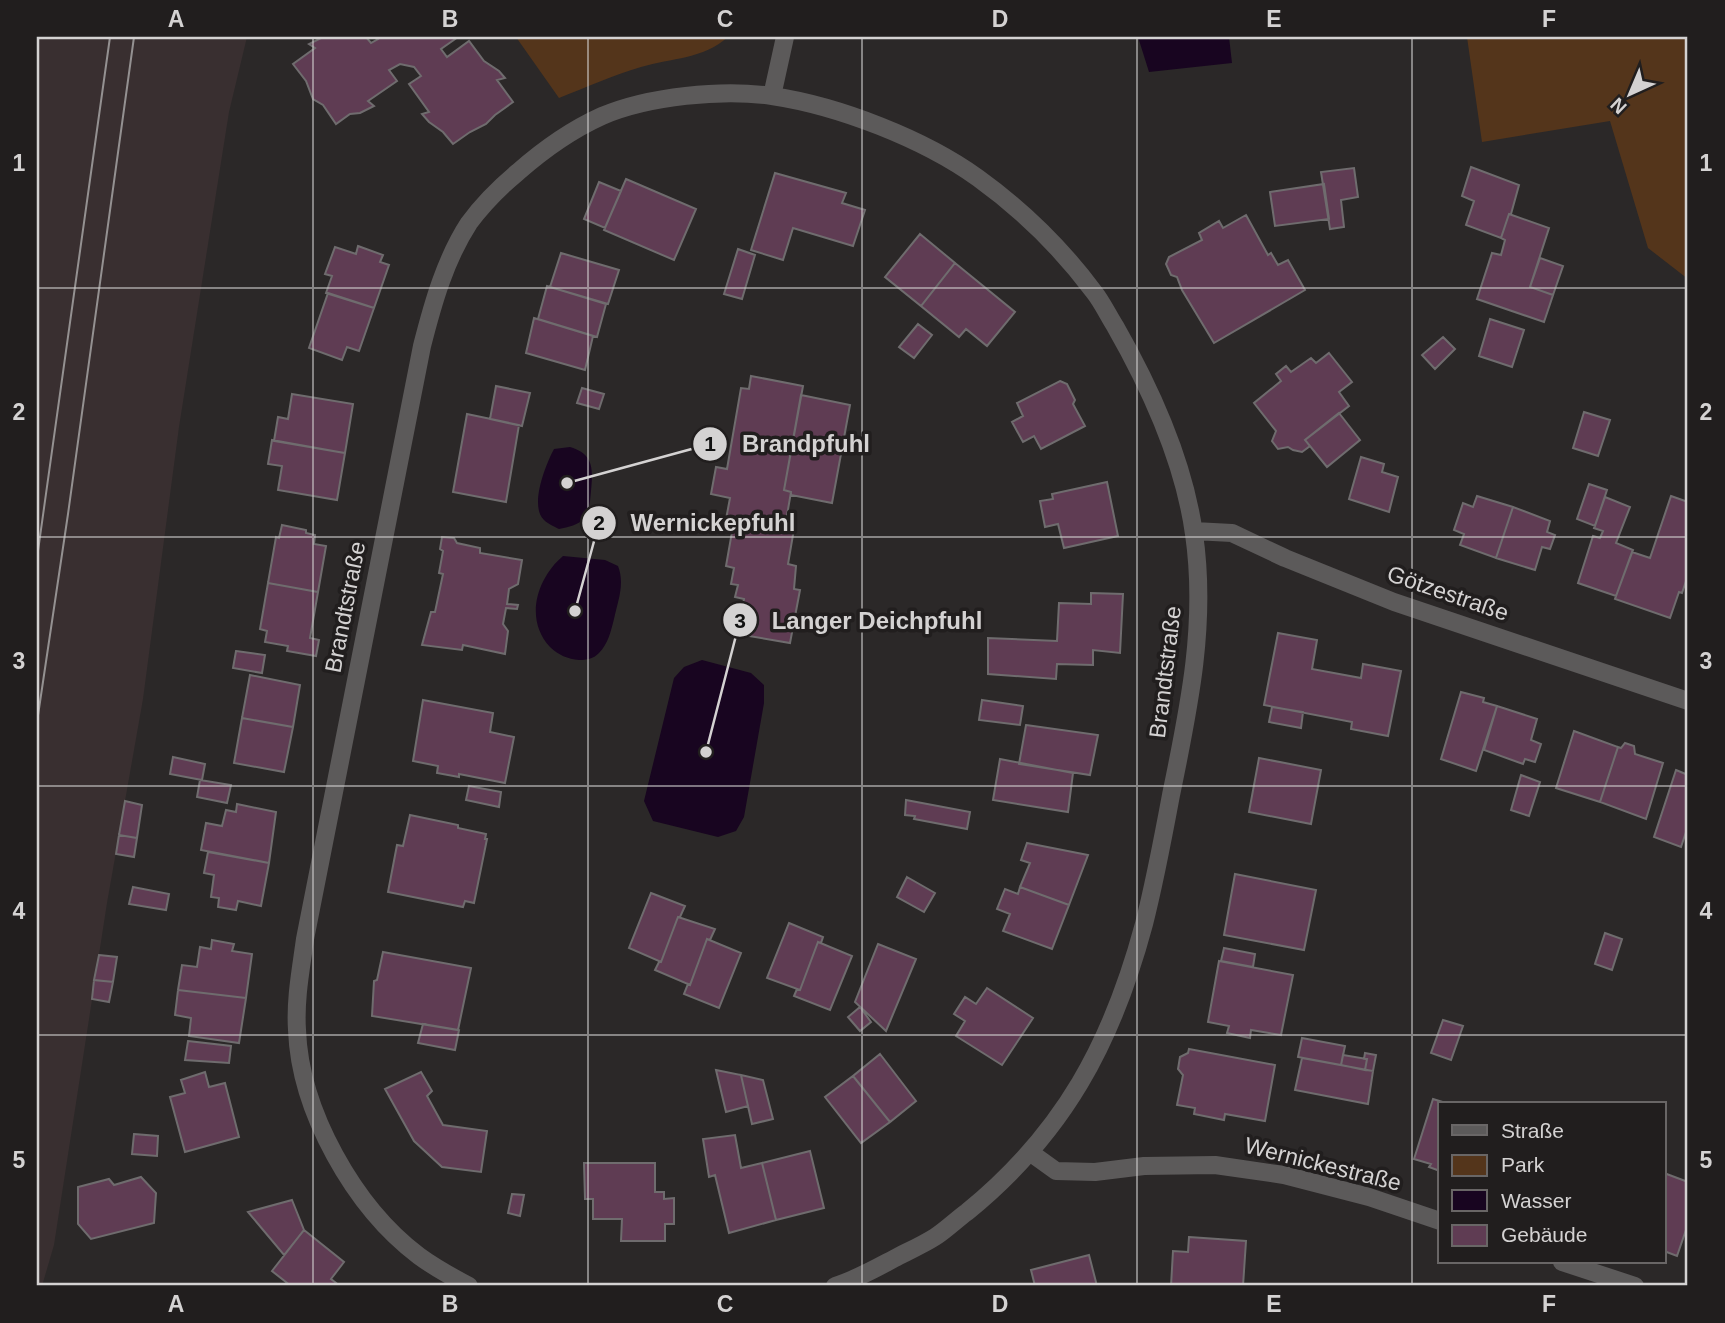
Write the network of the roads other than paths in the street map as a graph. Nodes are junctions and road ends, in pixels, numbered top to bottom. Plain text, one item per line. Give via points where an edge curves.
1 (785, 37) edge
2 (772, 96) junction
3 (1194, 531) junction
4 (1688, 701) edge
5 (1031, 1153) junction
6 (1438, 1220) edge
7 (1568, 1264) edge
8 (469, 1286) edge
9 (835, 1286) edge
10 (1635, 1286) edge

1 - 2 street
2 - 3 street, Brandtstraße via 837,111 909,138 976,177 1034,224 1096,293 1128,350 1156,406
2 - 8 street, Brandtstraße via 688,97 646,104 604,115 566,135 497,190 470,222 433,301 305,939 297,1031 305,1080 321,1127 359,1195 418,1255
3 - 4 street, Götzestraße via 1232,533 1394,602
3 - 5 street, Brandtstraße via 1200,611 1197,656 1149,904 1129,979 1104,1037 1076,1091
5 - 6 street, Wernickestraße via 1056,1171 1215,1165 1284,1175
5 - 9 street, Brandtstraße via 935,1237
7 - 10 street

